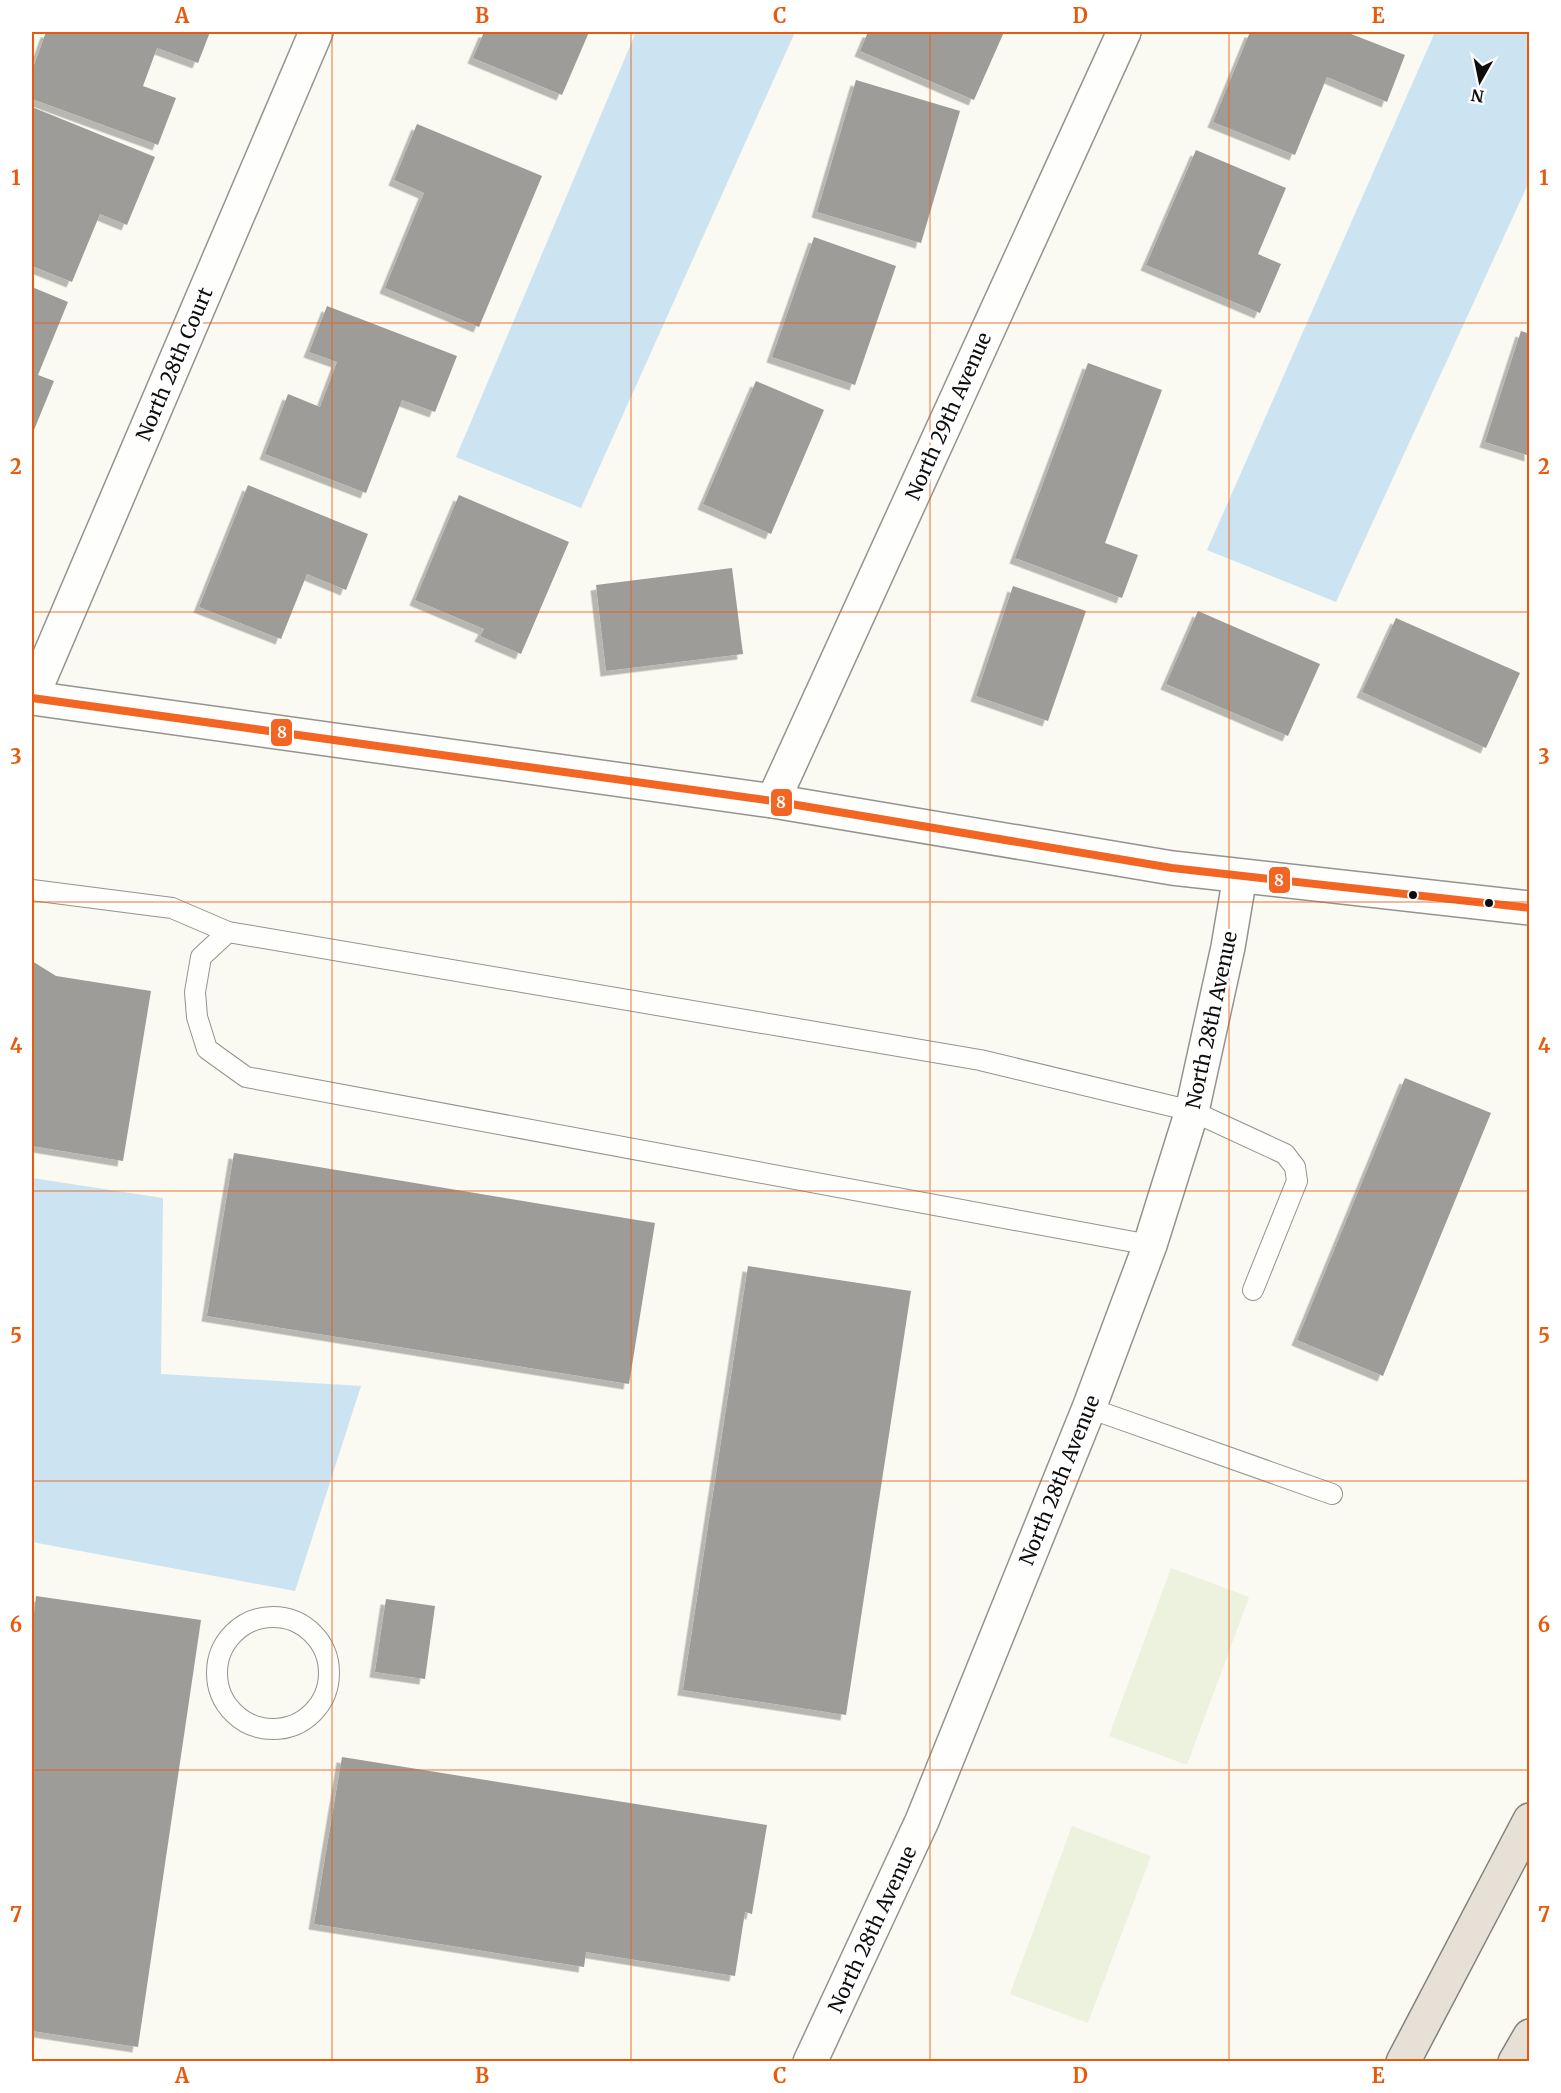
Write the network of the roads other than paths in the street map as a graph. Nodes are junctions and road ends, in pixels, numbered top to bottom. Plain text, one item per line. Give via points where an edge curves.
1 (316, 32) edge
2 (1124, 32) edge
3 (32, 698) edge
4 (773, 801) junction
5 (1240, 876) junction
6 (32, 890) edge
7 (1527, 902) edge
8 (228, 932) junction
9 (1192, 1111) junction
10 (1150, 1245) junction
11 (1253, 1290) dead end
12 (1089, 1408) junction
13 (1332, 1494) dead end
14 (327, 1689) joint
15 (1530, 1820) edge
16 (1530, 2036) edge
17 (810, 2061) edge
18 (1403, 2061) edge
19 (1515, 2061) edge

1 - 3 street, North 28th Court
2 - 4 street, North 29th Avenue
3 - 4 street
4 - 5 street
5 - 7 street
5 - 9 street, North 28th Avenue
6 - 8 lane via 172,908
8 - 9 lane via 980,1060
8 - 10 lane via 201,957 195,992 196,1017 207,1049 246,1077
9 - 10 street, North 28th Avenue
9 - 11 lane via 1268,1144 1285,1154 1296,1167 1297,1181
10 - 12 street, North 28th Avenue
12 - 13 lane
12 - 17 street, North 28th Avenue via 922,1821
14 - 14 lane via 329,1671 320,1644 300,1625 283,1618 247,1623 232,1634 217,1666 224,1701 236,1716 269,1729 288,1727 305,1719
15 - 18 highway
16 - 19 highway

